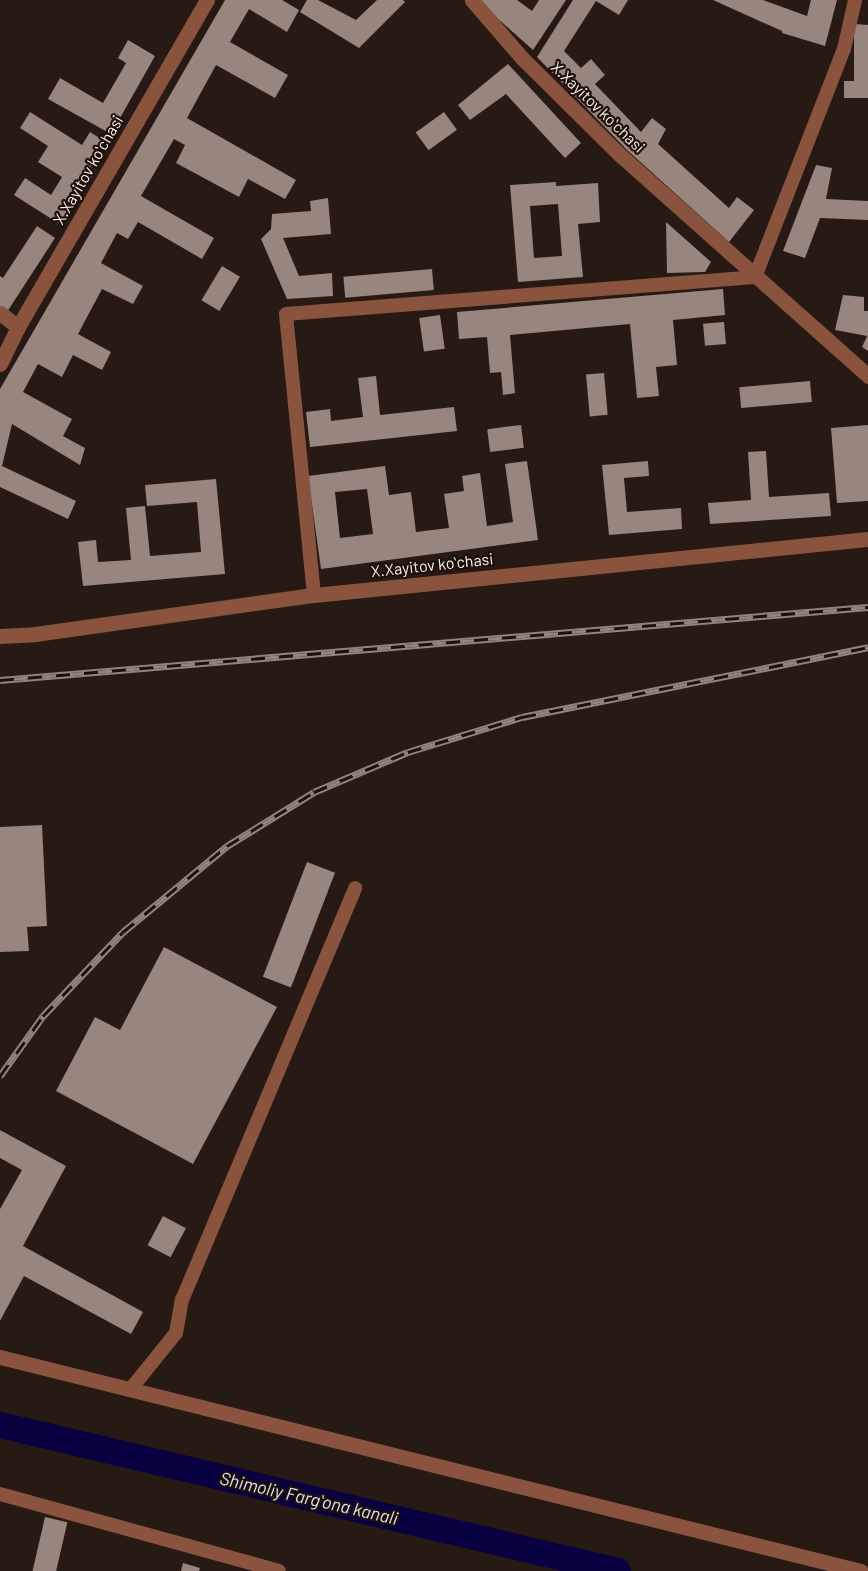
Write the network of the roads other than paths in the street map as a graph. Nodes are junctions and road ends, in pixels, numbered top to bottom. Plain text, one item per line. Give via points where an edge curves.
1 (207, 0) edge
2 (472, 0) edge
3 (855, 0) edge
4 (755, 277) junction
5 (0, 313) edge
6 (18, 327) junction
7 (0, 364) edge
8 (868, 376) edge
9 (868, 539) edge
10 (314, 595) junction
11 (0, 636) edge
12 (356, 888) dead end
13 (0, 1358) edge
14 (130, 1390) junction
15 (0, 1494) edge
16 (279, 1571) edge
17 (861, 1571) edge

1 - 6 street, X.Xayitov koʻchasi
2 - 4 street, X.Xayitov koʻchasi via 523,59 619,154
3 - 4 lane via 844,49
4 - 8 street, X.Xayitov koʻchasi
4 - 10 lane via 286,314
5 - 6 street
6 - 7 street, X.Xayitov koʻchasi
9 - 10 street, X.Xayitov koʻchasi
10 - 11 street, X.Xayitov koʻchasi
12 - 14 lane via 182,1300 176,1333
13 - 14 street
14 - 17 street
15 - 16 lane

